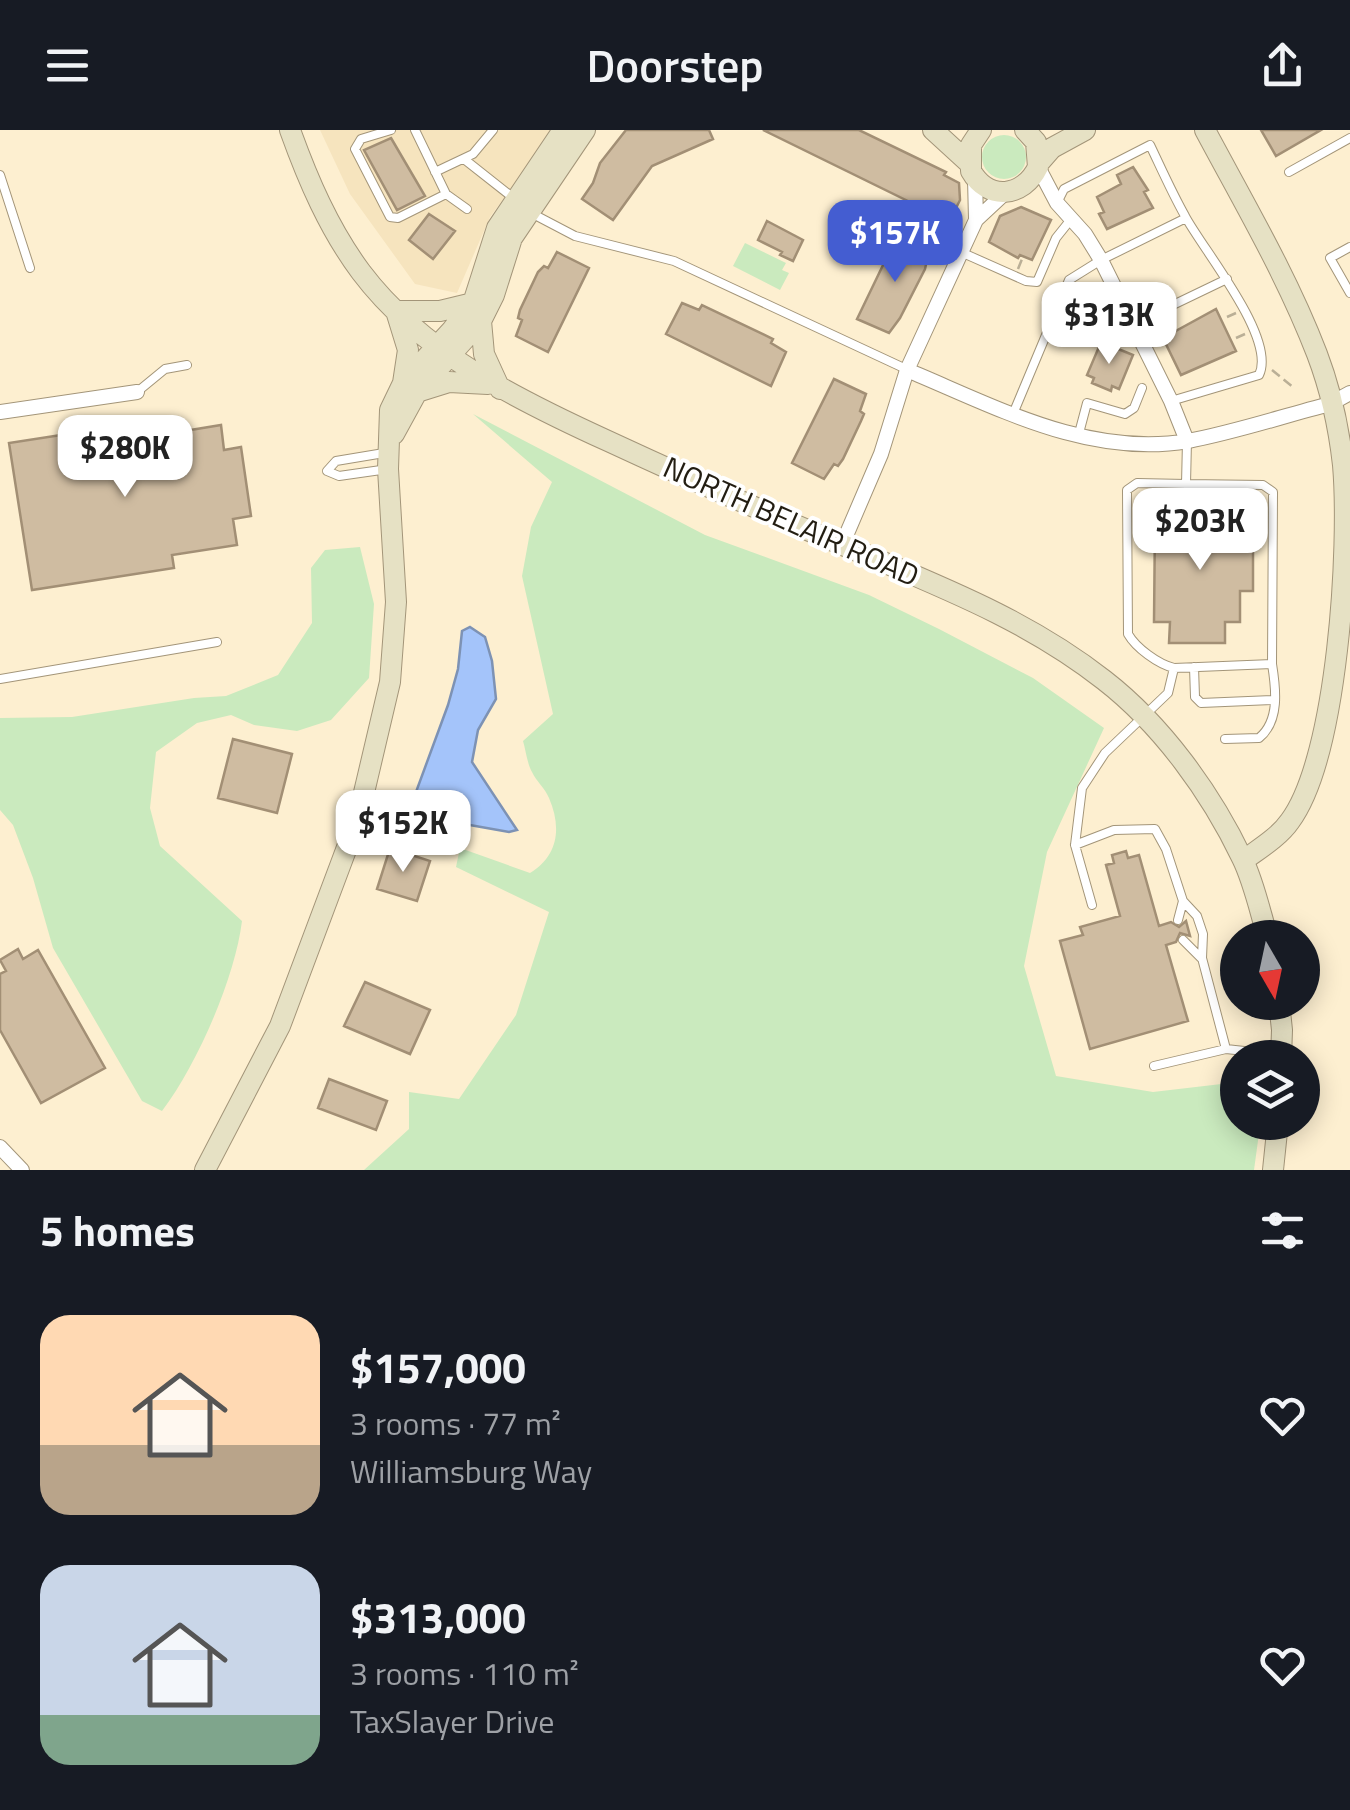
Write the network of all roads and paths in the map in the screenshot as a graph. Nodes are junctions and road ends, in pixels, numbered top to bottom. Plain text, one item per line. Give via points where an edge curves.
1 (290, 130) edge
2 (391, 130) edge
3 (414, 130) edge
4 (493, 130) edge
5 (564, 130) edge
6 (586, 130) edge
7 (933, 130) edge
8 (982, 130) edge
9 (1026, 130) edge
10 (1085, 130) edge
11 (1204, 130) edge
12 (1350, 138) edge
13 (464, 159) junction
14 (1038, 166) junction
15 (972, 170) junction
16 (435, 172) junction
17 (1288, 172) dead end
18 (0, 175) edge
19 (1011, 191) junction
20 (446, 194) junction
21 (1057, 204) junction
22 (522, 206) junction
23 (467, 209) dead end
24 (1072, 218) junction
25 (1186, 218) junction
26 (976, 220) junction
27 (1350, 246) edge
28 (963, 253) junction
29 (1022, 259) dead end
30 (1101, 260) junction
31 (30, 268) dead end
32 (1018, 270) dead end
33 (1228, 279) junction
34 (1350, 293) edge
35 (396, 311) junction
36 (477, 312) junction
37 (1238, 312) dead end
38 (1227, 317) dead end
39 (1133, 324) junction
40 (1246, 333) dead end
41 (1119, 337) dead end
42 (1236, 338) dead end
43 (444, 350) junction
44 (187, 364) dead end
45 (1263, 367) junction
46 (907, 370) junction
47 (410, 387) junction
48 (496, 387) junction
49 (1142, 388) dead end
50 (1294, 388) dead end
51 (137, 392) joint
52 (1350, 393) edge
53 (1171, 401) junction
54 (1330, 404) junction
55 (0, 412) edge
56 (1013, 414) junction
57 (1078, 437) junction
58 (1187, 441) junction
59 (389, 454) junction
60 (1186, 484) junction
61 (1348, 514) edge
62 (842, 545) junction
63 (1346, 589) edge
64 (217, 642) dead end
65 (1272, 664) junction
66 (1194, 667) junction
67 (1174, 668) junction
68 (0, 679) edge
69 (1274, 700) junction
70 (1143, 717) junction
71 (1225, 739) dead end
72 (1075, 846) junction
73 (1244, 860) junction
74 (1184, 902) junction
75 (1092, 905) dead end
76 (1178, 920) dead end
77 (1262, 920) edge
78 (1184, 940) dead end
79 (1202, 958) junction
80 (1224, 1040) edge
81 (1220, 1050) edge
82 (1154, 1066) dead end
83 (1276, 1140) edge
84 (0, 1147) edge
85 (13, 1166) edge
86 (204, 1170) edge
87 (1273, 1170) edge

1 - 35 street, NORTH BELAIR ROAD via 347,250
2 - 20 lane via 362,139 355,150 388,215 398,218
3 - 16 lane
4 - 13 lane
5 - 22 street
6 - 22 street
7 - 15 street
8 - 15 street via 970,145
9 - 14 street via 1036,142
10 - 14 street via 1052,148
11 - 54 street via 1267,245 1317,356
12 - 17 lane
13 - 16 lane
13 - 22 lane
14 - 19 street
14 - 21 street
15 - 19 street via 988,189
15 - 26 street
16 - 20 lane
18 - 31 lane
19 - 21 street
19 - 26 street
20 - 23 lane
21 - 24 street
21 - 25 lane via 1064,189 1150,145
22 - 36 street via 497,228
22 - 46 lane via 575,236 674,261
24 - 28 lane via 1037,282
24 - 30 street
25 - 30 lane
25 - 33 lane
26 - 28 street
27 - 34 lane via 1330,258
28 - 46 street
29 - 32 path
30 - 39 street
30 - 56 lane via 1069,280
33 - 39 lane
33 - 45 lane
35 - 36 street
35 - 43 street, NORTH BELAIR ROAD
35 - 47 street
36 - 43 street
36 - 48 street
37 - 38 path
39 - 41 lane
39 - 53 street
40 - 42 path
43 - 47 street
43 - 48 street, NORTH BELAIR ROAD
44 - 51 lane via 165,369
45 - 50 path
45 - 53 lane via 1252,379
46 - 56 street
46 - 62 street
47 - 48 street
47 - 59 street
48 - 62 street, NORTH BELAIR ROAD
49 - 57 lane via 1125,414 1087,403
51 - 55 street
52 - 54 street
53 - 58 street
54 - 58 street
54 - 61 street
56 - 57 street
57 - 58 street
58 - 60 lane
59 - 59 lane via 336,461 327,471 338,476
59 - 86 street via 396,602 390,682 358,818 280,1026
60 - 65 lane via 1273,492
60 - 67 lane via 1137,483 1127,490 1128,634
61 - 63 street
62 - 70 street, NORTH BELAIR ROAD via 976,601 1051,641
63 - 73 street via 1334,686 1308,791 1288,824
64 - 68 lane
65 - 66 lane
65 - 69 lane
66 - 67 lane
66 - 69 lane via 1198,701
67 - 70 lane via 1168,693
69 - 71 lane via 1259,738
70 - 72 lane via 1105,753 1082,788
70 - 73 street, NORTH BELAIR ROAD via 1207,797
72 - 74 lane via 1114,830 1155,830
72 - 75 lane
73 - 77 street, NORTH BELAIR ROAD
74 - 76 lane
74 - 79 lane via 1198,916
78 - 79 lane
79 - 80 lane
81 - 82 lane
83 - 87 street
84 - 85 street

